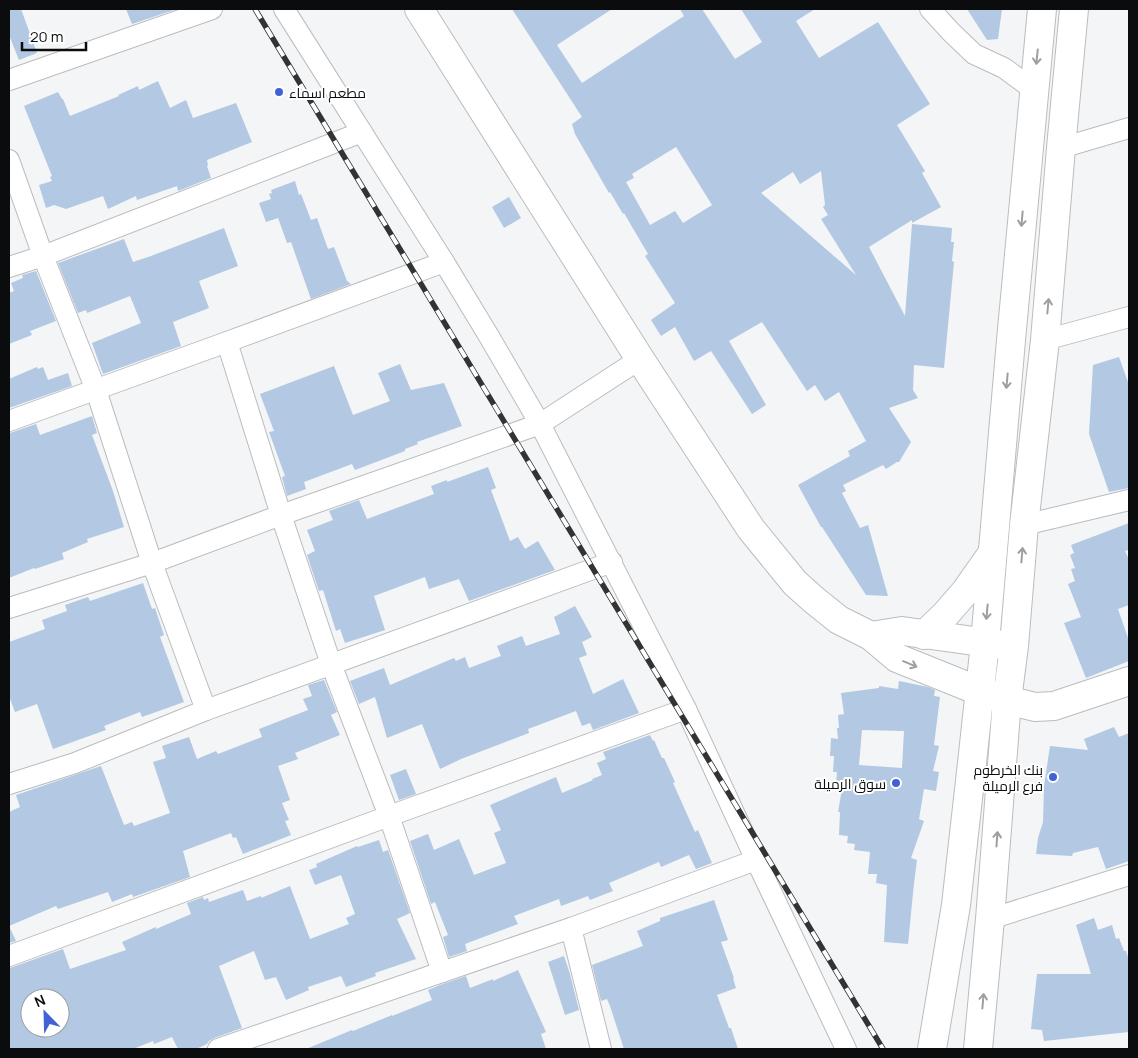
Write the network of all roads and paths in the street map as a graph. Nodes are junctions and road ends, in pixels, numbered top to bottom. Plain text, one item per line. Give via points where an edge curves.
1 (212, 9) edge
2 (284, 9) edge
3 (419, 9) edge
4 (930, 9) edge
5 (1042, 9) edge
6 (1074, 9) edge
7 (9, 80) edge
8 (1034, 90) junction
9 (1129, 128) edge
10 (362, 132) junction
11 (1060, 148) junction
12 (9, 160) edge
13 (43, 256) junction
14 (444, 262) junction
15 (9, 267) edge
16 (1129, 316) edge
17 (1045, 340) junction
18 (227, 342) junction
19 (640, 359) junction
20 (96, 390) junction
21 (9, 420) edge
22 (540, 424) junction
23 (1129, 500) edge
24 (281, 515) junction
25 (1024, 525) junction
26 (992, 554) junction
27 (612, 562) junction
28 (152, 563) junction
29 (9, 608) edge
30 (924, 634) junction
31 (871, 636) junction
32 (985, 643) junction
33 (1014, 646) junction
34 (331, 664) junction
35 (1129, 681) edge
36 (979, 691) junction
37 (1007, 700) junction
38 (686, 709) junction
39 (206, 710) junction
40 (9, 784) edge
41 (389, 816) junction
42 (756, 860) junction
43 (1129, 875) edge
44 (990, 919) junction
45 (571, 928) junction
46 (9, 956) edge
47 (442, 972) junction
48 (260, 1042) edge
49 (218, 1049) edge
50 (601, 1049) edge
51 (846, 1049) edge
52 (932, 1049) edge
53 (978, 1049) edge

1 - 7 street
2 - 10 street
3 - 19 main road
4 - 8 street via 974,54 1004,68
5 -> 8 main road
6 - 11 main road
8 -> 26 main road
9 - 11 street
10 - 13 street
10 - 14 street
17 -> 11 main road
12 - 13 street
13 - 15 street
13 - 20 street
14 - 18 street
14 - 22 street
16 - 17 street
17 - 25 main road
18 - 20 street
18 - 24 street
19 - 22 street
19 - 31 main road via 751,529 795,583 839,620
20 - 21 street
20 - 28 street
22 - 24 street
22 - 27 street
23 - 25 street
24 - 28 street
24 - 34 street
33 -> 25 main road
26 - 30 main road via 945,616
26 -> 32 main road
27 - 34 street
27 - 38 street
28 - 29 street
28 - 39 street
30 - 31 main road via 902,631
30 - 32 main road
31 -> 36 main road via 896,658
32 - 33 main road
32 - 36 main road
33 - 37 main road
34 - 39 street
34 - 41 street
35 - 37 main road via 1054,706 1035,707
36 - 37 main road
36 - 52 main road via 956,905
44 -> 37 main road
38 - 41 street
38 - 42 street
39 - 40 street via 75,763
41 - 46 street
41 - 47 street
42 - 45 street
42 - 51 street
43 - 44 street
53 -> 44 main road
45 - 47 street
45 - 50 street
47 - 48 street
48 - 49 street

